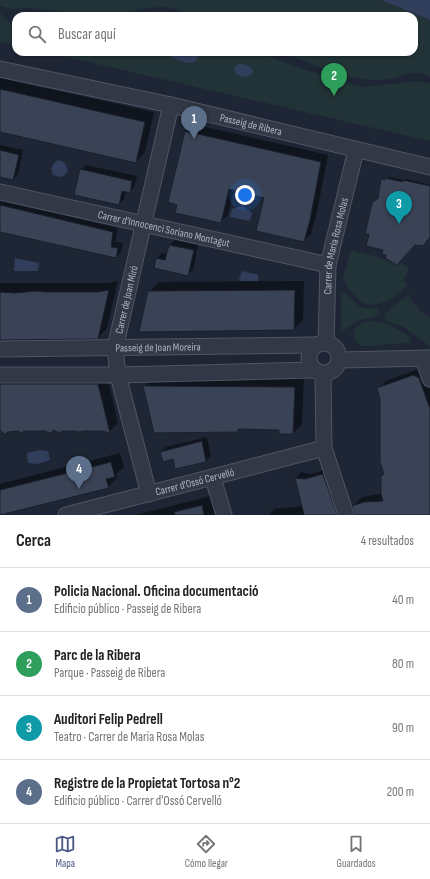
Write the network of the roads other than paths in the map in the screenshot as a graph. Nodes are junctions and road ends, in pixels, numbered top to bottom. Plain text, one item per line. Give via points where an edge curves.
1 (0, 69) edge
2 (171, 105) junction
3 (356, 150) junction
4 (430, 168) edge
5 (0, 192) edge
6 (143, 225) junction
7 (328, 266) junction
8 (321, 344) junction
9 (115, 348) junction
10 (0, 349) edge
11 (426, 359) edge
12 (340, 360) junction
13 (319, 372) junction
14 (118, 374) junction
15 (0, 375) edge
16 (430, 379) edge
17 (324, 448) junction
18 (213, 478) junction
19 (149, 494) junction
20 (67, 515) edge
21 (224, 515) edge
22 (346, 515) edge

1 - 2 street, Passeig de Ribera
2 - 3 street, Passeig de Ribera
2 - 6 street, Carrer de Joan Miró
3 - 4 street, Passeig de Ribera
3 - 7 street, Carrer de Maria Rosa Molas
5 - 6 street, Carrer d'Innocenci Soriano Montagut
6 - 7 street, Carrer d'Innocenci Soriano Montagut
6 - 9 street, Carrer de Joan Miró
7 - 8 street, Carrer de Maria Rosa Molas
8 - 9 street, Passeig de Joan Moreira
8 - 12 street via 331,344 337,349
8 - 13 street via 310,352 309,358 310,363
9 - 10 street, Passeig de Joan Moreira
9 - 14 street, Carrer de Joan Miró
11 - 12 street
11 - 16 street
12 - 13 street via 338,366 329,373
13 - 14 street
13 - 17 street
14 - 15 street
14 - 19 street, Carrer de Joan Miró
17 - 18 street, Carrer d'Ossó Cervelló
17 - 22 street
18 - 19 street, Carrer d'Ossó Cervelló
18 - 21 street
19 - 20 street, Carrer d'Ossó Cervelló

